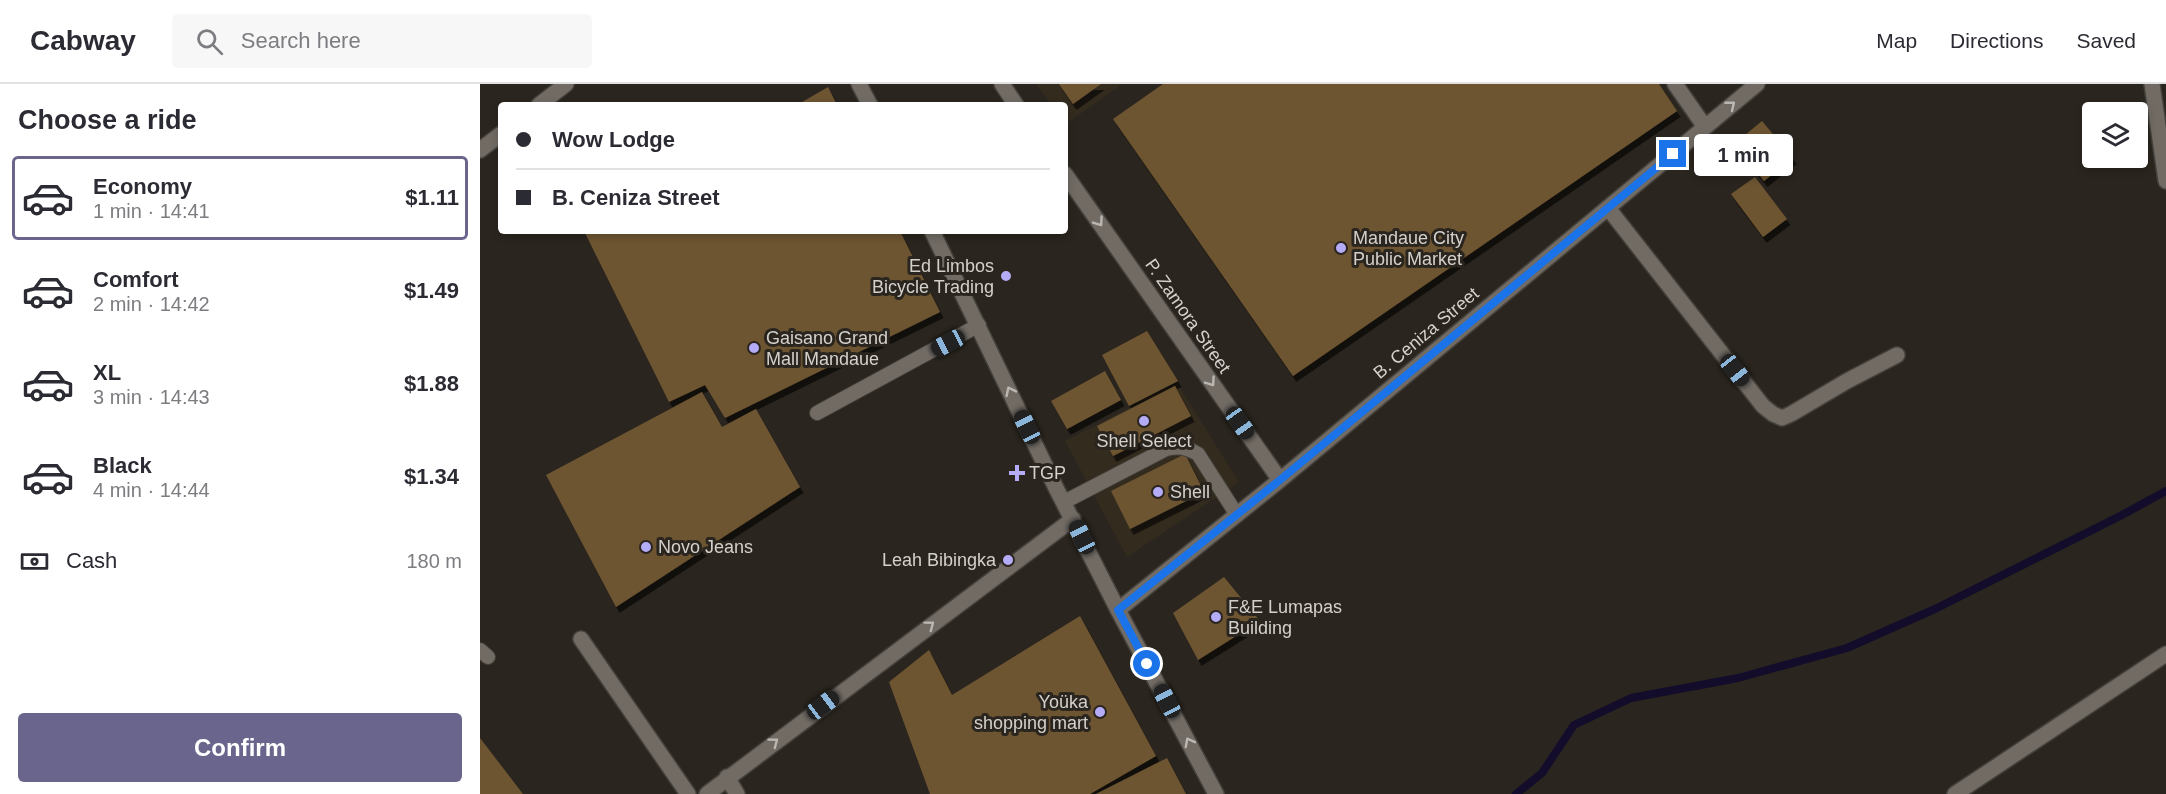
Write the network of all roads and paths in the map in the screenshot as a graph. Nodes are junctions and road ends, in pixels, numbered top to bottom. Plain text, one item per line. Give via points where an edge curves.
1 (566, 84) edge
2 (859, 84) edge
3 (1002, 84) edge
4 (1675, 84) edge
5 (1758, 84) edge
6 (2157, 93) edge
7 (543, 102) edge
8 (868, 102) edge
9 (1014, 102) edge
10 (1705, 127) junction
11 (498, 136) edge
12 (480, 150) edge
13 (2165, 173) edge
14 (1068, 178) edge
15 (1608, 208) junction
16 (934, 234) edge
17 (979, 325) junction
18 (1896, 355) dead end
19 (817, 413) dead end
20 (1280, 480) junction
21 (1064, 502) junction
22 (1237, 515) junction
23 (1073, 519) junction
24 (1118, 610) junction
25 (581, 639) dead end
26 (2166, 654) edge
27 (727, 777) junction
28 (688, 794) edge
29 (707, 794) edge
30 (737, 794) edge
31 (1216, 794) edge
32 (1955, 794) edge

1 - 7 street
2 - 8 street
3 - 9 street
4 - 10 street
10 -> 5 street, B. Ceniza Street
6 - 13 street
10 - 15 street, B. Ceniza Street
11 - 12 street
14 -> 20 street, P. Zamora Street
15 - 18 street via 1773,414 1782,418 1791,414
15 - 20 street, B. Ceniza Street
16 - 17 street
17 - 19 lane
21 -> 17 street
20 - 22 street, B. Ceniza Street
21 - 22 lane via 1166,449 1177,447 1198,454
21 - 23 street
22 - 24 street, B. Ceniza Street
23 - 24 street
27 -> 23 street
31 -> 24 street
25 - 28 street
26 - 32 street
27 - 29 street
27 - 30 street

